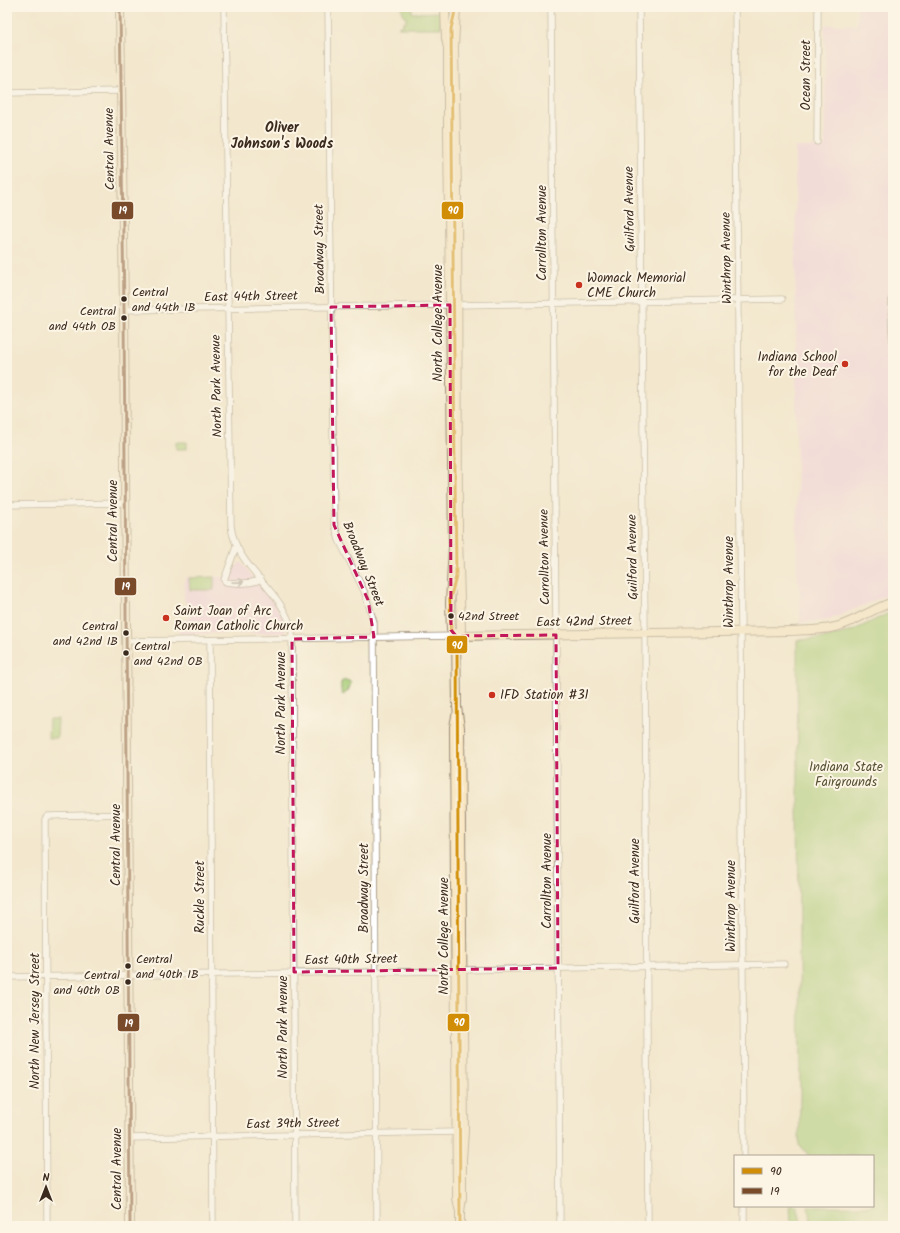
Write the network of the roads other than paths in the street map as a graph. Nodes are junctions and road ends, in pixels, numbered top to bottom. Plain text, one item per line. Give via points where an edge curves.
1 (120, 7) edge
2 (224, 7) edge
3 (328, 7) edge
4 (445, 7) edge
5 (456, 7) edge
6 (551, 7) edge
7 (639, 7) edge
8 (735, 7) edge
9 (818, 7) edge
10 (121, 91) junction
11 (7, 93) edge
12 (817, 142) dead end
13 (893, 290) edge
14 (782, 299) dead end
15 (738, 300) junction
16 (642, 302) junction
17 (553, 303) junction
18 (454, 305) junction
19 (331, 307) junction
20 (228, 308) junction
21 (124, 310) junction
22 (893, 345) edge
23 (125, 503) junction
24 (7, 505) edge
25 (236, 546) junction
26 (261, 579) junction
27 (893, 602) edge
28 (741, 632) junction
29 (645, 633) junction
30 (556, 635) junction
31 (456, 636) junction
32 (374, 637) junction
33 (292, 639) junction
34 (210, 640) junction
35 (126, 641) junction
36 (128, 814) junction
37 (743, 964) junction
38 (784, 964) dead end
39 (647, 966) junction
40 (558, 968) junction
41 (459, 970) junction
42 (376, 971) junction
43 (294, 972) junction
44 (212, 973) junction
45 (128, 974) junction
46 (46, 976) junction
47 (7, 977) edge
48 (457, 1132) junction
49 (376, 1133) junction
50 (294, 1134) junction
51 (212, 1136) junction
52 (129, 1138) junction
53 (744, 1155) edge
54 (744, 1207) edge
55 (460, 1212) junction
56 (47, 1226) edge
57 (130, 1226) edge
58 (213, 1226) edge
59 (295, 1226) edge
60 (377, 1226) edge
61 (460, 1226) edge
62 (560, 1226) edge
63 (648, 1226) edge
64 (744, 1226) edge

1 - 10 main road, Central Avenue
2 - 20 street, North Park Avenue
3 - 19 street, Broadway Street
4 - 18 main road, North College Avenue
5 - 18 main road, North College Avenue
6 - 17 street, Carrollton Avenue
7 - 16 street, Guilford Avenue
8 - 15 street, Winthrop Avenue
9 - 12 street, Ocean Street
10 - 11 street
10 - 21 main road, Central Avenue
13 - 22 street via 890,308
14 - 15 street, East 44th Street
15 - 16 street, East 44th Street
15 - 28 street, Winthrop Avenue
16 - 17 street, East 44th Street
16 - 29 street, Guilford Avenue
17 - 18 street, East 44th Street
17 - 30 street, Carrollton Avenue
18 - 19 street, East 44th Street
18 - 31 main road, North College Avenue via 450,626
19 - 20 street, East 44th Street
19 - 32 street, Broadway Street via 334,524 368,600 374,622
20 - 21 street, East 44th Street
20 - 25 street, North Park Avenue via 230,513
21 - 23 main road, Central Avenue
23 - 24 street
23 - 35 main road, Central Avenue
25 - 26 street, North Park Avenue via 242,558
25 -> 26 street via 224,580 256,582
26 - 33 street, North Park Avenue via 286,613
27 - 28 main road, East 42nd Street via 829,629
28 - 29 main road, East 42nd Street
28 - 37 street, Winthrop Avenue
29 - 30 main road, East 42nd Street
29 - 39 street, Guilford Avenue
30 - 31 main road, East 42nd Street
30 - 40 street, Carrollton Avenue
31 - 32 street, East 42nd Street
31 - 41 main road, North College Avenue via 457,707 460,727
32 - 33 street, East 42nd Street
32 - 42 street, Broadway Street
33 - 34 street, East 42nd Street
33 - 43 street, North Park Avenue
34 - 35 street, East 42nd Street
34 - 44 street, Ruckle Street
35 - 36 main road, Central Avenue
36 - 45 main road, Central Avenue
36 - 46 street, North New Jersey Street via 46,817
37 - 38 street, East 40th Street
37 - 39 street, East 40th Street
37 - 53 street, Winthrop Avenue
39 - 40 street, East 40th Street
39 - 63 street, Guilford Avenue
40 - 41 street, East 40th Street
40 - 62 street, Carrollton Avenue
41 - 42 street, East 40th Street
41 - 48 main road, North College Avenue
41 - 55 main road, North College Avenue via 464,1131
42 - 43 street, East 40th Street
42 - 49 street, Broadway Street
43 - 44 street, East 40th Street
43 - 50 street, North Park Avenue
44 - 45 street, East 40th Street
44 - 51 street, Ruckle Street
45 - 46 street, East 40th Street
45 - 52 main road, Central Avenue
46 - 47 street, East 40th Street
46 - 56 street, North New Jersey Street
48 - 49 street, East 39th Street
48 - 55 main road, North College Avenue via 456,1198
49 - 50 street, East 39th Street
49 - 60 street, Broadway Street
50 - 51 street, East 39th Street
50 - 59 street, North Park Avenue
51 - 52 street, East 39th Street
51 - 58 street, Ruckle Street
52 - 57 main road, Central Avenue
54 - 64 street
55 - 61 main road, North College Avenue

